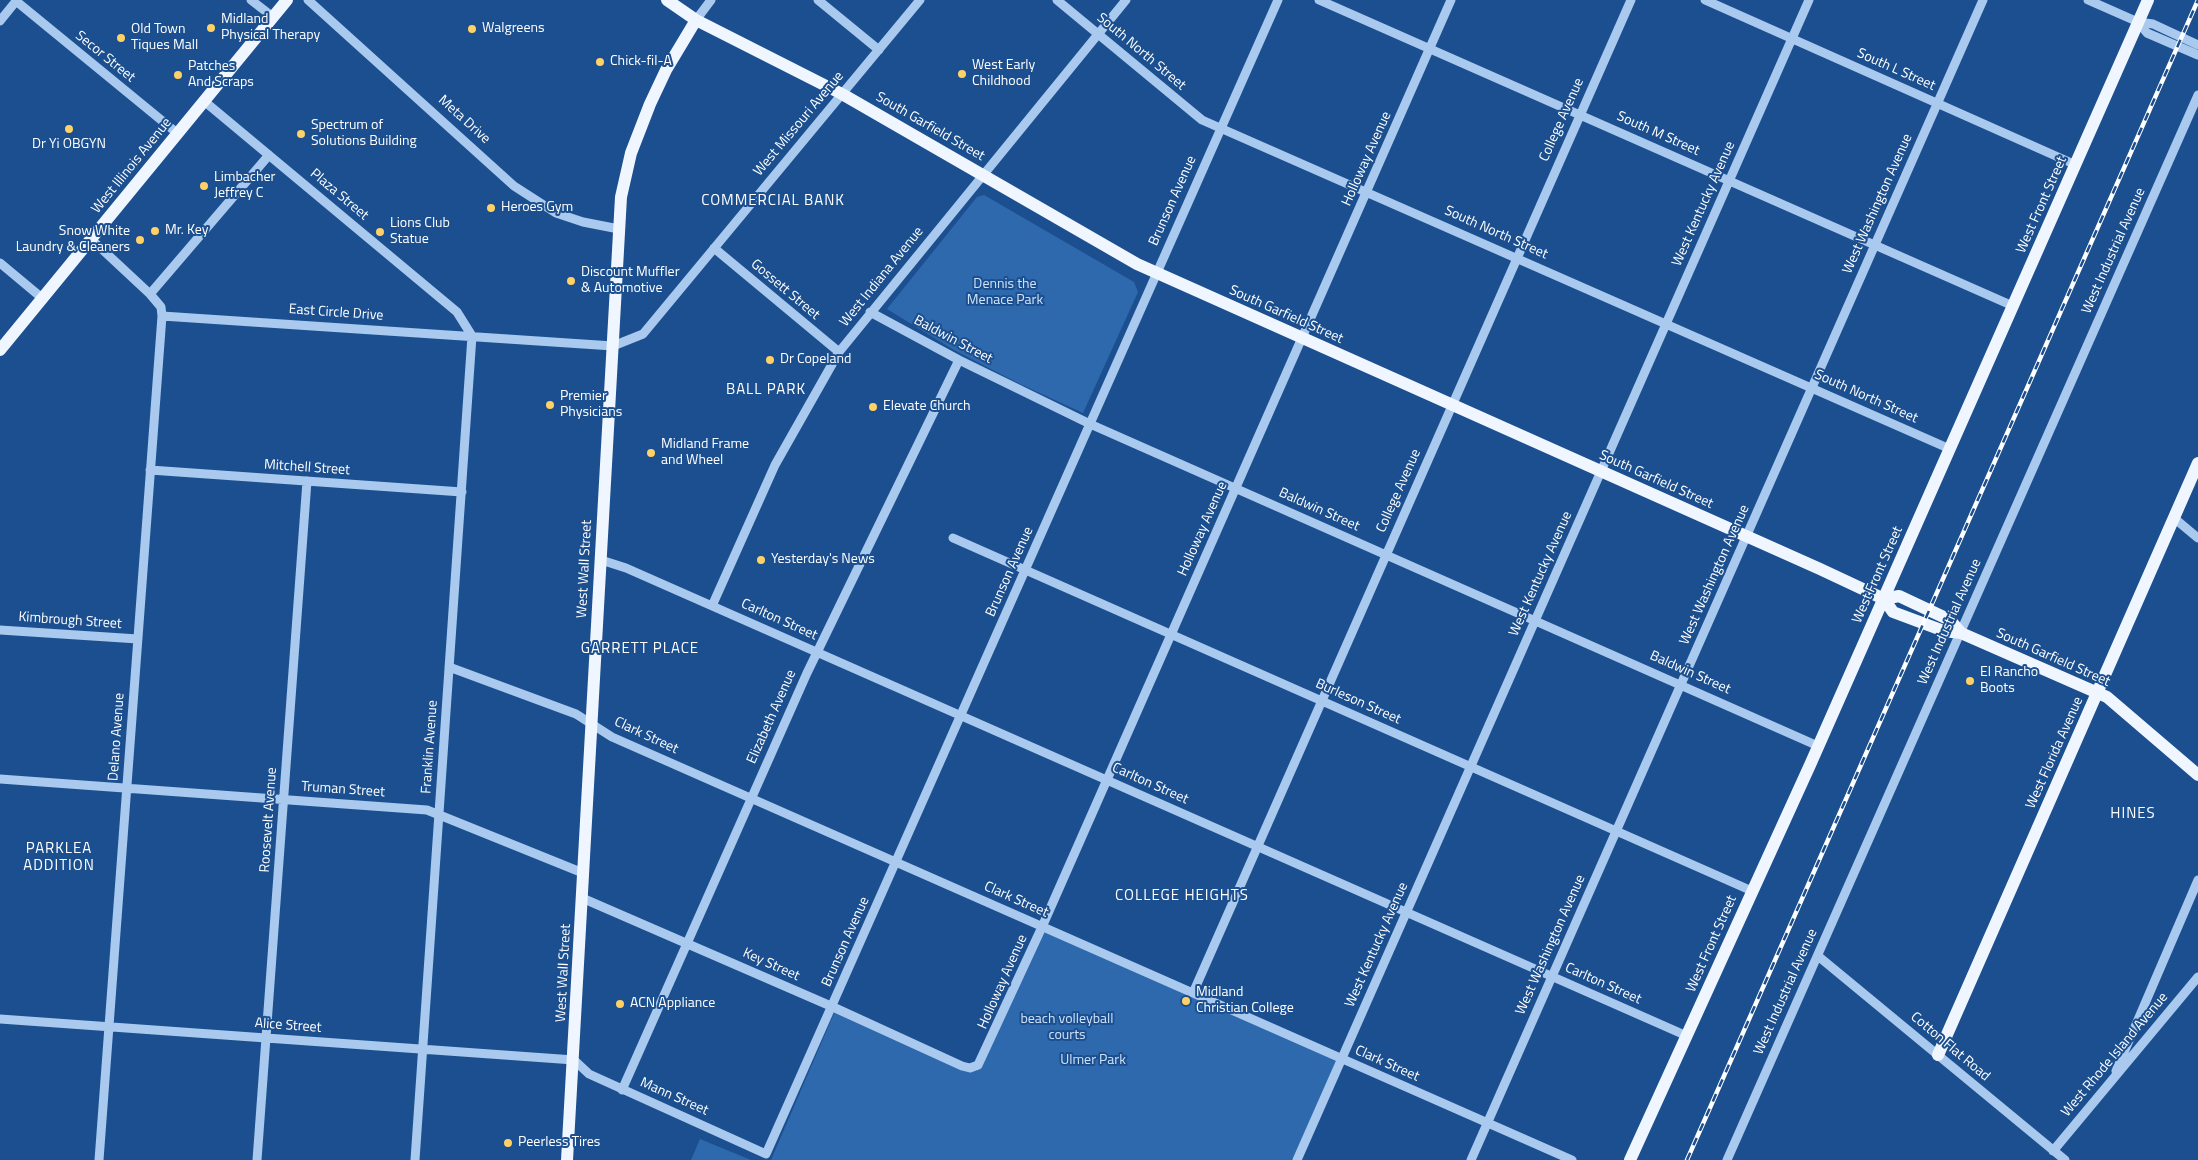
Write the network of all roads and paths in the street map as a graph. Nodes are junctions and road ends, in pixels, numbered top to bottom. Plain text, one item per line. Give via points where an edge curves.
1 (252, 0) edge
2 (287, 0) edge
3 (308, 0) edge
4 (667, 0) edge
5 (711, 0) edge
6 (818, 0) edge
7 (920, 0) edge
8 (1057, 0) edge
9 (1126, 0) edge
10 (1278, 0) edge
11 (1319, 0) edge
12 (1451, 0) edge
13 (1631, 0) edge
14 (1705, 0) edge
15 (1809, 0) edge
16 (1983, 0) edge
17 (2088, 0) edge
18 (2148, 0) edge
19 (17, 1) edge
20 (273, 17) junction
21 (696, 20) junction
22 (0, 21) edge
23 (2138, 22) junction
24 (1098, 34) junction
25 (1792, 39) junction
26 (2198, 45) edge
27 (1430, 49) junction
28 (879, 50) junction
29 (2198, 55) edge
30 (842, 94) junction
31 (2198, 95) edge
32 (204, 102) junction
33 (1937, 104) junction
34 (1580, 115) junction
35 (1220, 128) junction
36 (178, 133) junction
37 (269, 155) junction
38 (2076, 165) junction
39 (982, 175) junction
40 (1729, 181) junction
41 (1367, 192) junction
42 (619, 229) junction
43 (91, 239) junction
44 (1875, 245) junction
45 (714, 248) junction
46 (1516, 258) junction
47 (0, 263) edge
48 (1157, 273) junction
49 (150, 294) junction
50 (42, 298) junction
51 (2013, 306) junction
52 (870, 312) junction
53 (162, 316) junction
54 (1667, 323) junction
55 (472, 336) junction
56 (1302, 339) junction
57 (613, 346) junction
58 (0, 350) edge
59 (839, 352) junction
60 (959, 360) junction
61 (1812, 388) junction
62 (1452, 406) junction
63 (1090, 424) junction
64 (1950, 449) junction
65 (2198, 463) edge
66 (150, 470) junction
67 (1601, 472) junction
68 (308, 482) junction
69 (1236, 488) junction
70 (462, 492) junction
71 (2174, 518) junction
72 (1747, 537) junction
73 (953, 538) dead end
74 (2198, 538) edge
75 (1386, 554) junction
76 (601, 560) junction
77 (1026, 570) junction
78 (1884, 599) junction
79 (712, 606) junction
80 (1535, 620) junction
81 (0, 630) edge
82 (1961, 633) junction
83 (1172, 634) junction
84 (138, 639) junction
85 (817, 652) junction
86 (449, 667) junction
87 (1682, 684) junction
88 (2098, 693) junction
89 (1321, 700) junction
90 (961, 716) junction
91 (591, 724) junction
92 (1818, 746) junction
93 (1471, 766) junction
94 (2198, 775) edge
95 (0, 779) edge
96 (1107, 780) junction
97 (127, 788) junction
98 (751, 798) junction
99 (284, 800) junction
100 (439, 815) junction
101 (1617, 831) junction
102 (1257, 846) junction
103 (896, 862) junction
104 (583, 873) junction
105 (2198, 880) edge
106 (1752, 891) junction
107 (582, 898) junction
108 (1406, 912) junction
109 (1042, 927) junction
110 (686, 943) junction
111 (1818, 956) junction
112 (1552, 977) junction
113 (2198, 977) edge
114 (1192, 993) junction
115 (833, 1007) junction
116 (0, 1019) edge
117 (109, 1026) junction
118 (1687, 1036) junction
119 (266, 1038) junction
120 (423, 1049) junction
121 (1938, 1055) junction
122 (1342, 1059) junction
123 (574, 1060) junction
124 (976, 1067) joint
125 (2112, 1080) junction
126 (622, 1090) junction
127 (1488, 1123) junction
128 (2053, 1151) junction
129 (766, 1154) joint
130 (99, 1160) edge
131 (256, 1160) edge
132 (415, 1160) edge
133 (567, 1160) edge
134 (1297, 1160) edge
135 (1471, 1160) edge
136 (1572, 1160) edge
137 (1630, 1160) edge
138 (1727, 1160) edge
139 (2065, 1160) edge

1 - 20 street
2 - 20 main road, West Illinois Avenue
3 - 42 street, Meta Drive via 514,186 556,213
4 - 21 main road, South Garfield Street
5 - 21 street, West Wall Street
6 - 28 street
7 - 28 street, West Missouri Avenue
8 - 24 street, South North Street
9 - 24 street, West Indiana Avenue
10 - 35 street, Brunson Avenue
11 - 27 street, South M Street
12 - 27 street, Holloway Avenue
13 - 34 street, College Avenue
14 - 25 street, South L Street
15 - 25 street, West Kentucky Avenue
16 - 33 street, West Washington Avenue
17 - 23 street
18 - 23 main road, West Front Street
19 - 22 street
19 - 36 street, Secor Street
20 - 32 main road, West Illinois Avenue
21 - 30 main road, South Garfield Street
21 - 42 main road, West Wall Street via 654,96 631,153 621,197
23 - 26 street via 2153,24
23 - 29 street via 2147,33
23 - 38 main road, West Front Street
24 - 35 street, South North Street via 1202,120
24 - 39 street, West Indiana Avenue
25 - 33 street, South L Street
25 - 40 street, West Kentucky Avenue
27 - 34 street, South M Street
27 - 41 street, Holloway Avenue
28 - 30 street, West Missouri Avenue
30 - 39 main road, South Garfield Street
30 - 45 street, West Missouri Avenue
31 - 82 street, West Industrial Avenue
32 - 36 main road, West Illinois Avenue
32 - 37 street, Plaza Street
33 - 38 street, South L Street
33 - 44 street, West Washington Avenue
34 - 40 street, South M Street
34 - 46 street, College Avenue
35 - 41 street, South North Street
35 - 48 street, Brunson Avenue
36 - 43 main road, West Illinois Avenue
37 - 49 street
37 - 55 street, Plaza Street via 457,312
38 - 51 main road, West Front Street
39 - 48 main road, South Garfield Street
39 - 52 street, West Indiana Avenue
40 - 44 street, South M Street
40 - 54 street, West Kentucky Avenue
41 - 46 street, South North Street
41 - 56 street, Holloway Avenue
42 - 57 main road, West Wall Street
43 - 49 street
43 - 50 main road, West Illinois Avenue
44 - 51 street, South M Street
44 - 61 street, West Washington Avenue
45 - 57 street, West Missouri Avenue via 642,334
45 - 59 street, Gossett Street
46 - 54 street, South North Street
46 - 62 street, College Avenue
47 - 50 street
48 - 56 main road, South Garfield Street
48 - 63 street, Brunson Avenue
49 - 53 street
50 - 58 main road, West Illinois Avenue
51 - 64 main road, West Front Street
52 - 59 street, West Indiana Avenue
52 - 60 street, Baldwin Street
53 - 55 street, East Circle Drive
53 - 66 street, Delano Avenue
54 - 61 street, South North Street
54 - 67 street, West Kentucky Avenue
55 - 57 street, East Circle Drive
55 - 70 street, Franklin Avenue
56 - 62 main road, South Garfield Street
56 - 69 street, Holloway Avenue
57 - 76 main road, West Wall Street
59 - 79 street, West Indiana Avenue via 775,465
60 - 63 street, Baldwin Street
60 - 85 street, Elizabeth Avenue
61 - 64 street, South North Street
61 - 72 street, West Washington Avenue
62 - 67 main road, South Garfield Street
62 - 75 street, College Avenue
63 - 69 street, Baldwin Street
63 - 77 street, Brunson Avenue
64 - 78 main road, West Front Street
65 - 71 main road, West Florida Avenue
66 - 68 street, Mitchell Street
66 - 84 street, Delano Avenue
67 - 72 main road, South Garfield Street
67 - 80 street, West Kentucky Avenue
68 - 70 street, Mitchell Street
68 - 99 street, Roosevelt Avenue
69 - 75 street, Baldwin Street
69 - 83 street, Holloway Avenue
70 - 86 street, Franklin Avenue
71 - 74 street
71 - 88 main road, West Florida Avenue
72 - 78 main road, South Garfield Street
72 - 87 street, West Washington Avenue
73 - 77 street, Burleson Street
75 - 80 street, Baldwin Street
75 - 89 street, College Avenue
76 - 79 street, Carlton Street
76 - 91 main road, West Wall Street
77 - 83 street, Burleson Street
77 - 90 street, Brunson Avenue
78 - 82 main road, South Garfield Street via 1893,612 1944,631
78 - 92 main road, West Front Street
79 - 85 street, Carlton Street
80 - 87 street, Baldwin Street
80 - 93 street, West Kentucky Avenue
81 - 84 street, Kimbrough Street
82 - 88 main road, South Garfield Street
82 - 111 street, West Industrial Avenue
83 - 89 street, Burleson Street
83 - 96 street, Holloway Avenue
84 - 97 street, Delano Avenue
85 - 90 street, Carlton Street
85 - 98 street, Elizabeth Avenue
86 - 91 street, Clark Street via 576,714
86 - 100 street, Franklin Avenue
87 - 92 street, Baldwin Street
87 - 101 street, West Washington Avenue
88 - 94 main road, South Garfield Street via 2107,697
88 - 121 main road, West Florida Avenue
89 - 93 street, Burleson Street
89 - 102 street, College Avenue
90 - 96 street, Carlton Street
90 - 103 street, Brunson Avenue
91 - 98 street, Clark Street via 612,737
91 - 104 main road, West Wall Street
92 - 106 main road, West Front Street
93 - 101 street, Burleson Street
93 - 108 street, West Kentucky Avenue
95 - 97 street, Truman Street
96 - 102 street, Carlton Street
96 - 109 street, Holloway Avenue
97 - 99 street, Truman Street
97 - 117 street, Delano Avenue
98 - 103 street, Clark Street
98 - 110 street, Elizabeth Avenue
99 - 100 street, Truman Street via 427,810
99 - 119 street, Roosevelt Avenue
100 - 104 street, Truman Street
100 - 120 street, Franklin Avenue
101 - 106 street, Burleson Street
101 - 112 street, West Washington Avenue
102 - 108 street, Carlton Street
102 - 114 street, College Avenue
103 - 109 street, Clark Street
103 - 115 street, Brunson Avenue
104 - 107 main road, West Wall Street
105 - 125 street
106 - 118 main road, West Front Street
107 - 110 street, Key Street
107 - 123 main road, West Wall Street
108 - 112 street, Carlton Street
108 - 122 street, West Kentucky Avenue
109 - 114 street, Clark Street
109 - 124 street, Holloway Avenue via 984,1056
110 - 115 street, Key Street
110 - 126 street, Elizabeth Avenue
111 - 121 street, Cotton Flat Road
111 - 138 street, West Industrial Avenue
112 - 118 street, Carlton Street
112 - 127 street, West Washington Avenue
113 - 125 street, West Rhode Island Avenue
114 - 122 street, Clark Street
115 - 124 street, Key Street via 962,1066
115 - 129 street, Brunson Avenue
116 - 117 street, Alice Street
117 - 119 street, Alice Street
117 - 130 street, Delano Avenue
118 - 137 main road, West Front Street
119 - 120 street, Alice Street
119 - 131 street, Roosevelt Avenue
120 - 123 street, Alice Street
120 - 132 street, Franklin Avenue
121 - 128 street, Cotton Flat Road
122 - 127 street, Clark Street
122 - 134 street, West Kentucky Avenue
123 - 126 street, Mann Street via 589,1074
123 - 133 main road, West Wall Street
125 - 128 street, West Rhode Island Avenue
126 - 129 street, Mann Street
127 - 135 street, West Washington Avenue
127 - 136 street, Clark Street
128 - 139 street, Cotton Flat Road

